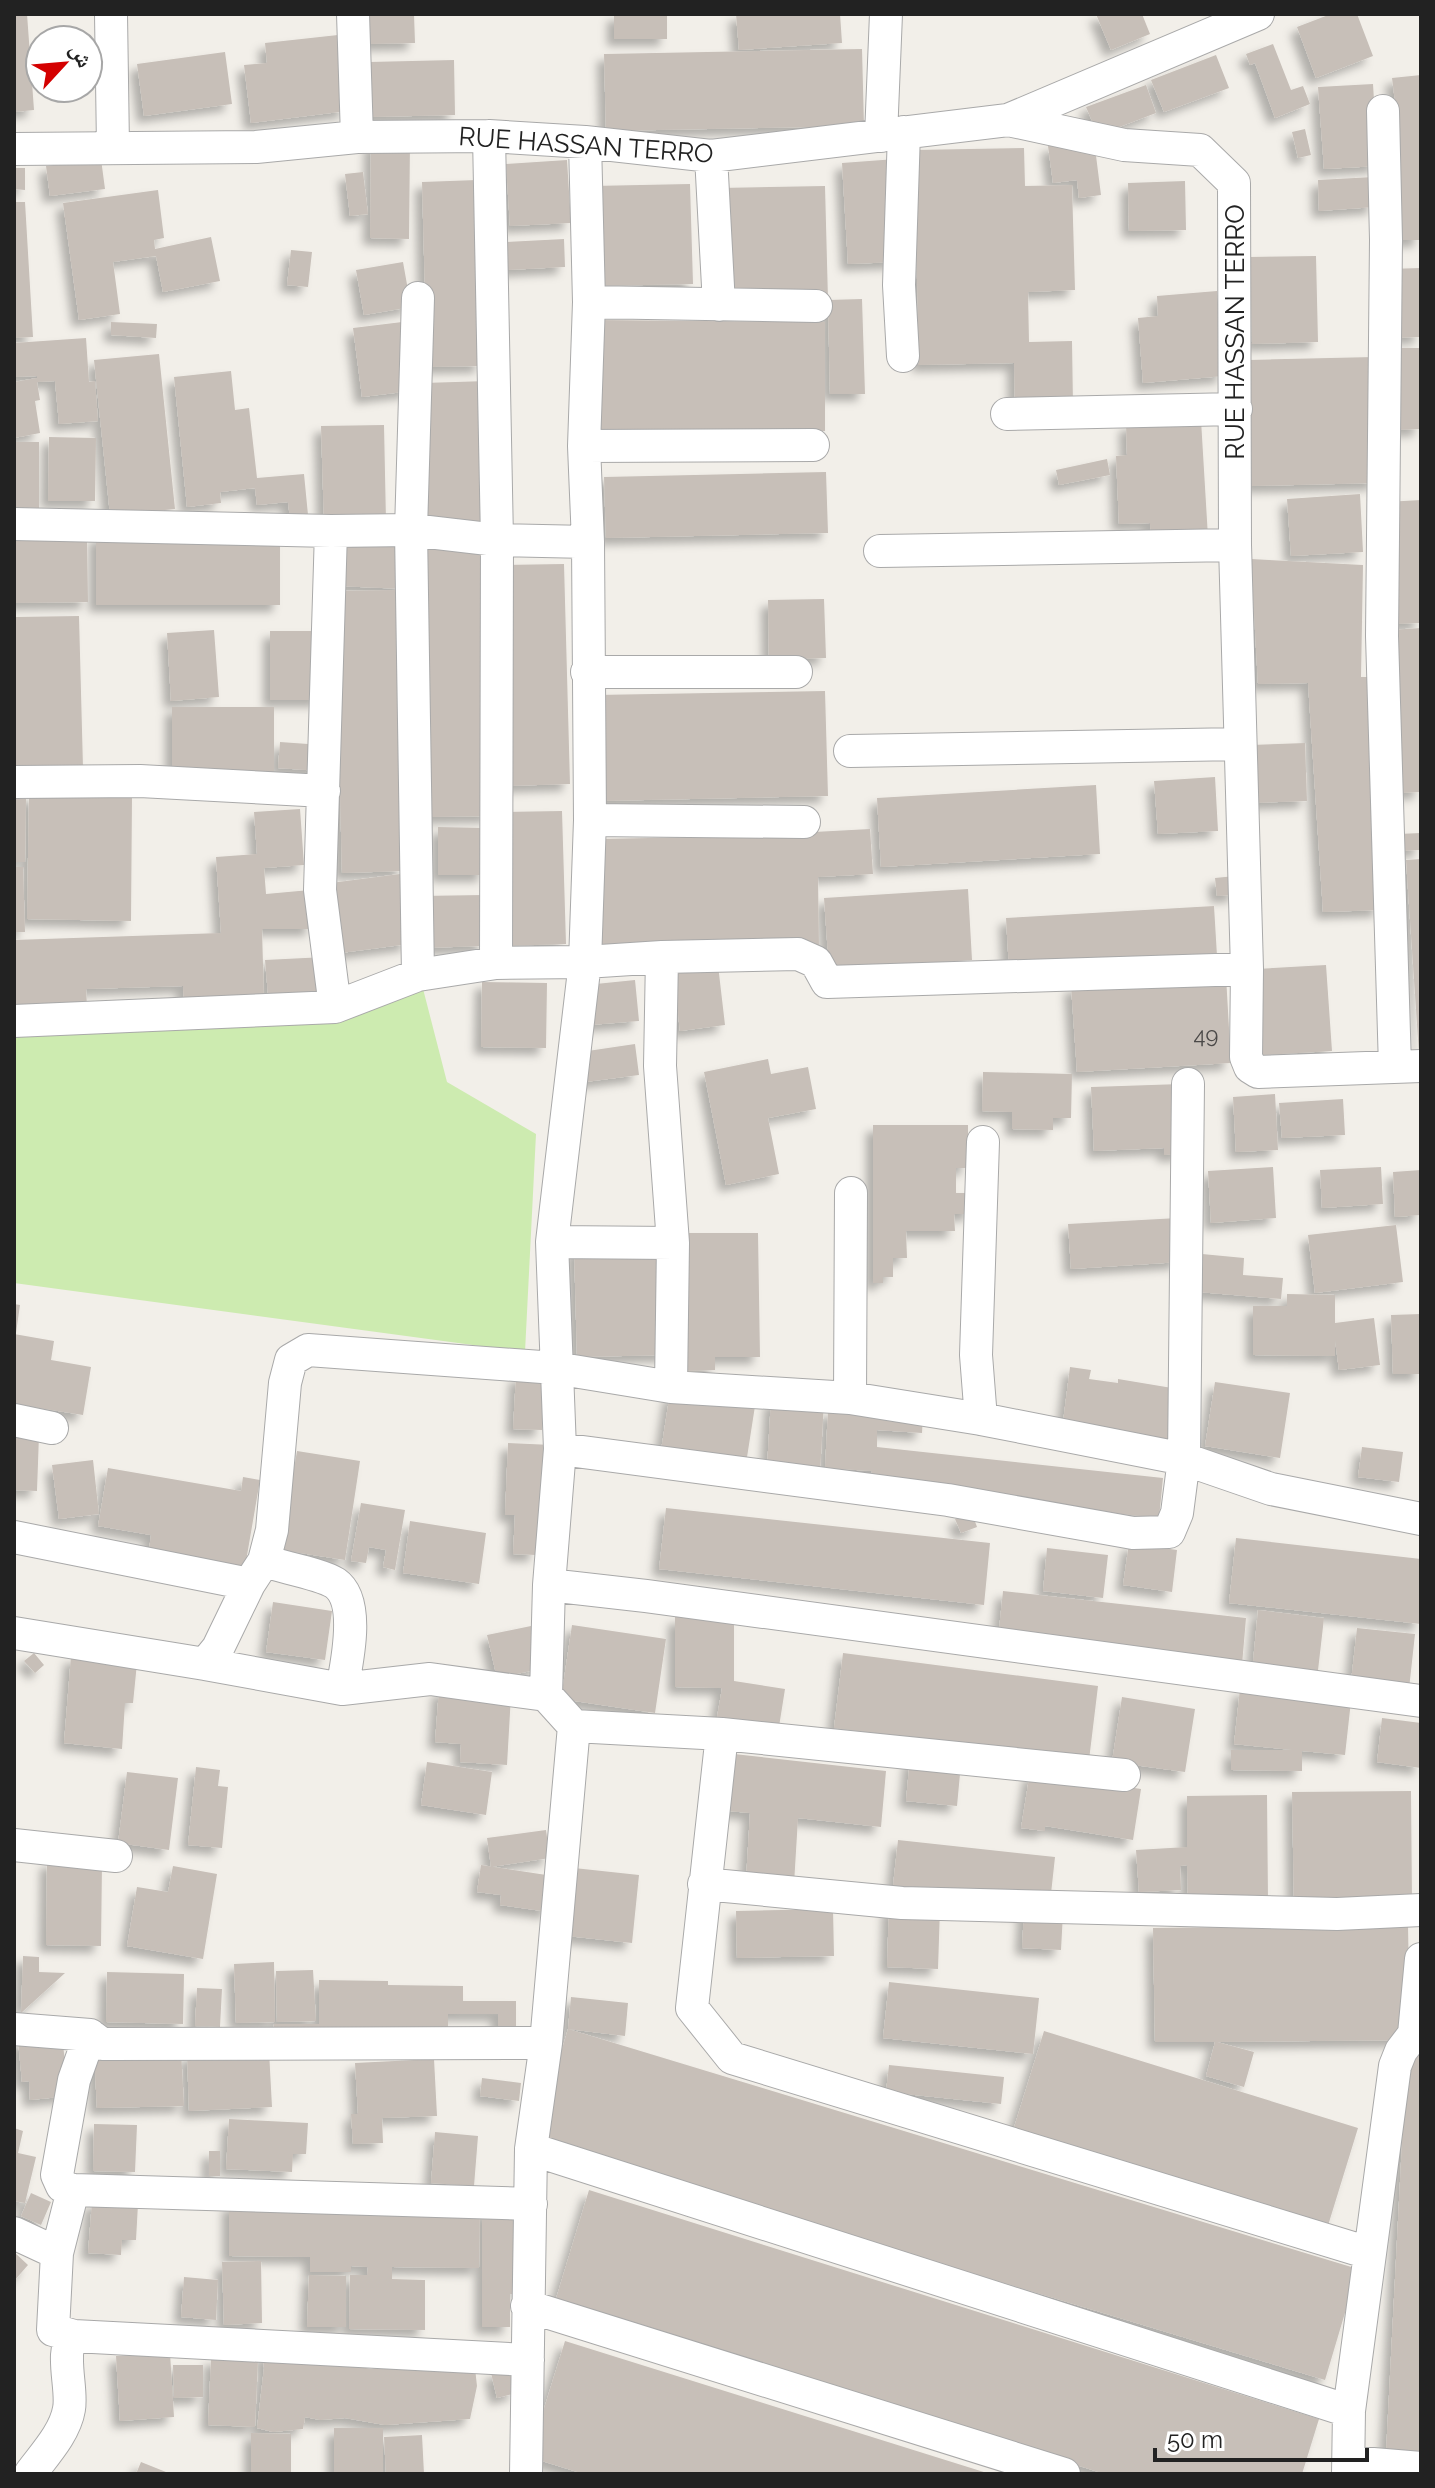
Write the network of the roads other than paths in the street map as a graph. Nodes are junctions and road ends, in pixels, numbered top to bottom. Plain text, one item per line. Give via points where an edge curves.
1 (111, 14) edge
2 (353, 14) edge
3 (886, 14) edge
4 (1258, 14) edge
5 (1383, 111) dead end
6 (1008, 120) junction
7 (893, 134) junction
8 (489, 136) junction
9 (357, 137) junction
10 (585, 142) junction
11 (113, 147) junction
12 (14, 149) edge
13 (711, 156) junction
14 (418, 298) dead end
15 (589, 302) junction
16 (719, 305) junction
17 (816, 306) dead end
18 (903, 356) dead end
19 (1236, 409) junction
20 (1007, 414) dead end
21 (813, 445) dead end
22 (584, 446) junction
23 (14, 524) edge
24 (411, 530) junction
25 (331, 531) junction
26 (497, 540) junction
27 (588, 542) junction
28 (1235, 545) junction
29 (880, 551) dead end
30 (587, 672) junction
31 (796, 672) dead end
32 (1240, 744) junction
33 (850, 751) dead end
34 (14, 782) edge
35 (324, 791) junction
36 (590, 820) junction
37 (804, 822) dead end
38 (662, 957) junction
39 (585, 962) junction
40 (496, 963) junction
41 (1247, 969) junction
42 (418, 975) junction
43 (335, 1007) junction
44 (14, 1021) edge
45 (1408, 1067) edge
46 (1188, 1084) dead end
47 (983, 1142) dead end
48 (851, 1193) dead end
49 (552, 1242) junction
50 (673, 1243) junction
51 (555, 1368) junction
52 (671, 1387) junction
53 (850, 1398) junction
54 (981, 1419) junction
55 (14, 1420) edge
56 (52, 1428) dead end
57 (560, 1449) junction
58 (1184, 1459) junction
59 (1421, 1519) edge
60 (14, 1537) edge
61 (256, 1573) junction
62 (549, 1585) junction
63 (14, 1633) edge
64 (205, 1664) junction
65 (342, 1689) junction
66 (546, 1695) junction
67 (1421, 1701) edge
68 (574, 1726) junction
69 (722, 1734) junction
70 (1124, 1775) dead end
71 (14, 1845) edge
72 (116, 1856) dead end
73 (704, 1884) junction
74 (1421, 1910) edge
75 (1421, 1959) edge
76 (14, 2029) edge
77 (90, 2035) junction
78 (1417, 2035) edge
79 (546, 2043) junction
80 (531, 2149) junction
81 (73, 2190) junction
82 (531, 2204) junction
83 (14, 2233) edge
84 (57, 2253) junction
85 (1369, 2253) junction
86 (527, 2306) junction
87 (74, 2336) junction
88 (528, 2360) junction
89 (1349, 2411) junction
90 (1349, 2468) edge
91 (1421, 2468) edge
92 (531, 2472) edge
93 (30, 2474) edge
94 (1064, 2474) edge

1 - 11 street
2 - 9 street
3 - 7 street
4 - 6 street
5 - 45 street via 1382,636
6 - 7 street, RUE HASSAN TERRO
6 - 19 street, RUE HASSAN TERRO via 1124,145 1200,150 1234,183
7 - 13 street, RUE HASSAN TERRO
7 - 18 street
8 - 9 street, RUE HASSAN TERRO
8 - 10 street, RUE HASSAN TERRO
8 - 26 street
9 - 11 street, RUE HASSAN TERRO via 256,147
10 - 13 street, RUE HASSAN TERRO
10 - 15 street
11 - 12 street, RUE HASSAN TERRO
13 - 16 street
14 - 24 street
15 - 16 street
15 - 22 street
16 - 17 street
19 - 20 street
19 - 28 street, RUE HASSAN TERRO
21 - 22 street
22 - 27 street
23 - 25 street
24 - 25 street
24 - 26 street
24 - 42 street
25 - 35 street
26 - 27 street
26 - 40 street
27 - 30 street
28 - 29 street
28 - 32 street, RUE HASSAN TERRO
30 - 31 street
30 - 36 street
32 - 33 street
32 - 41 street, RUE HASSAN TERRO
34 - 35 street via 140,781
35 - 43 street via 320,890
36 - 37 street
36 - 39 street
38 - 39 street
38 - 41 street via 798,954 816,962 827,982
38 - 50 street via 660,1066
39 - 40 street
39 - 49 street
40 - 42 street
41 - 45 street, RUE HASSAN TERRO via 1246,1057 1258,1072
42 - 43 street
43 - 44 street
46 - 58 street
47 - 54 street via 976,1355
48 - 53 street
49 - 50 street
49 - 51 street
50 - 52 street
51 - 52 street
51 - 57 street
51 - 61 street via 308,1350 296,1355 285,1383 272,1530
52 - 53 street
53 - 54 street
54 - 58 street
55 - 56 street
57 - 58 street via 948,1500 1133,1533 1169,1532 1177,1513
57 - 62 street
58 - 59 street via 1271,1489
60 - 61 street
61 - 64 street
61 - 65 street via 334,1582 343,1591 350,1604
62 - 66 street
62 - 67 street
63 - 64 street
64 - 65 street
65 - 66 street via 430,1679
66 - 68 street
68 - 69 street
68 - 79 street
69 - 70 street
69 - 73 street
71 - 72 street
73 - 74 street via 902,1903 1337,1914
73 - 85 street via 692,2008 732,2058
75 - 78 street
76 - 77 street
77 - 79 street via 102,2044
77 - 81 street via 74,2080 57,2175 62,2186
78 - 85 street via 1395,2066
79 - 80 street
80 - 82 street
80 - 89 street
81 - 82 street
81 - 84 street
82 - 86 street
83 - 84 street
84 - 87 street via 53,2330
85 - 89 street
86 - 88 street
86 - 94 street
87 - 88 street
87 - 93 street via 67,2345 70,2409 62,2430
88 - 92 street
89 - 90 street
90 - 91 street

